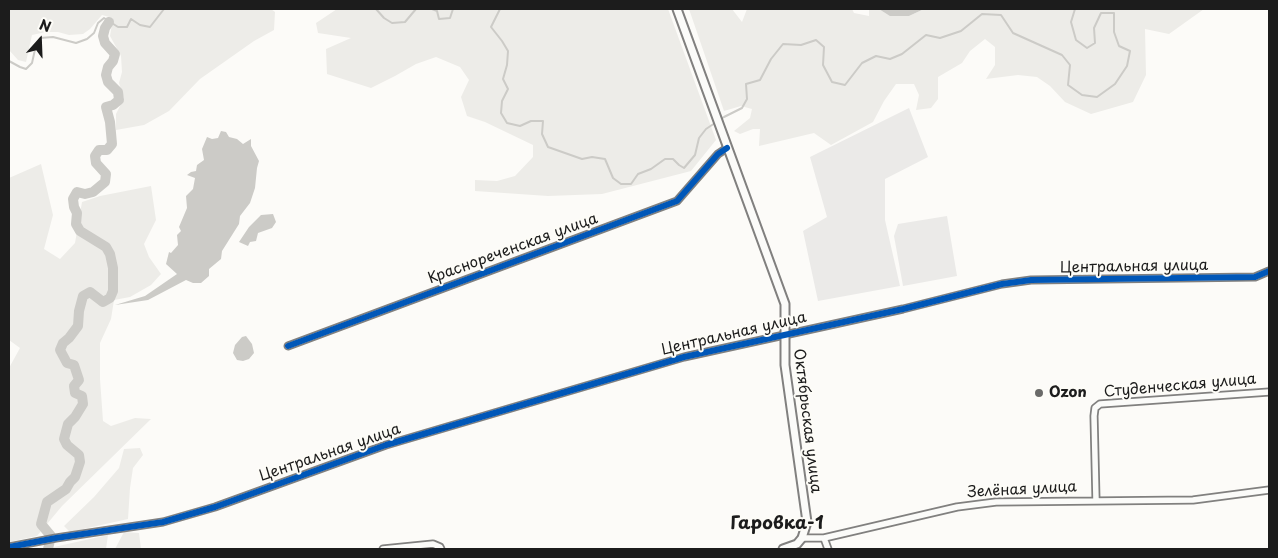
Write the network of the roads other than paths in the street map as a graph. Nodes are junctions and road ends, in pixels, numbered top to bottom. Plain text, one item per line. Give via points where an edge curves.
1 (677, 9) edge
2 (727, 148) junction
3 (1269, 271) edge
4 (785, 336) junction
5 (288, 346) dead end
6 (1269, 392) edge
7 (1269, 490) edge
8 (1096, 500) junction
9 (802, 538) junction
10 (824, 538) junction
11 (9, 547) edge
12 (383, 549) edge
13 (441, 549) edge
14 (784, 549) edge
15 (828, 549) edge

1 - 2 main road, Октябрьская улица
2 - 4 main road, Октябрьская улица via 778,284 784,304
2 - 5 street, Краснореченская улица via 677,201
3 - 4 street, Центральная улица via 1255,277 1017,281
4 - 9 main road, Октябрьская улица via 785,365 807,510
4 - 11 street, Центральная улица via 684,357 386,445 163,522
6 - 8 street, Студенческая улица via 1100,404 1094,416
7 - 8 street, Зелёная улица via 1193,500
8 - 10 street, Зелёная улица via 978,504
9 - 10 street, Зелёная улица
9 - 14 main road via 797,544
10 - 15 street
12 - 13 street via 433,544

